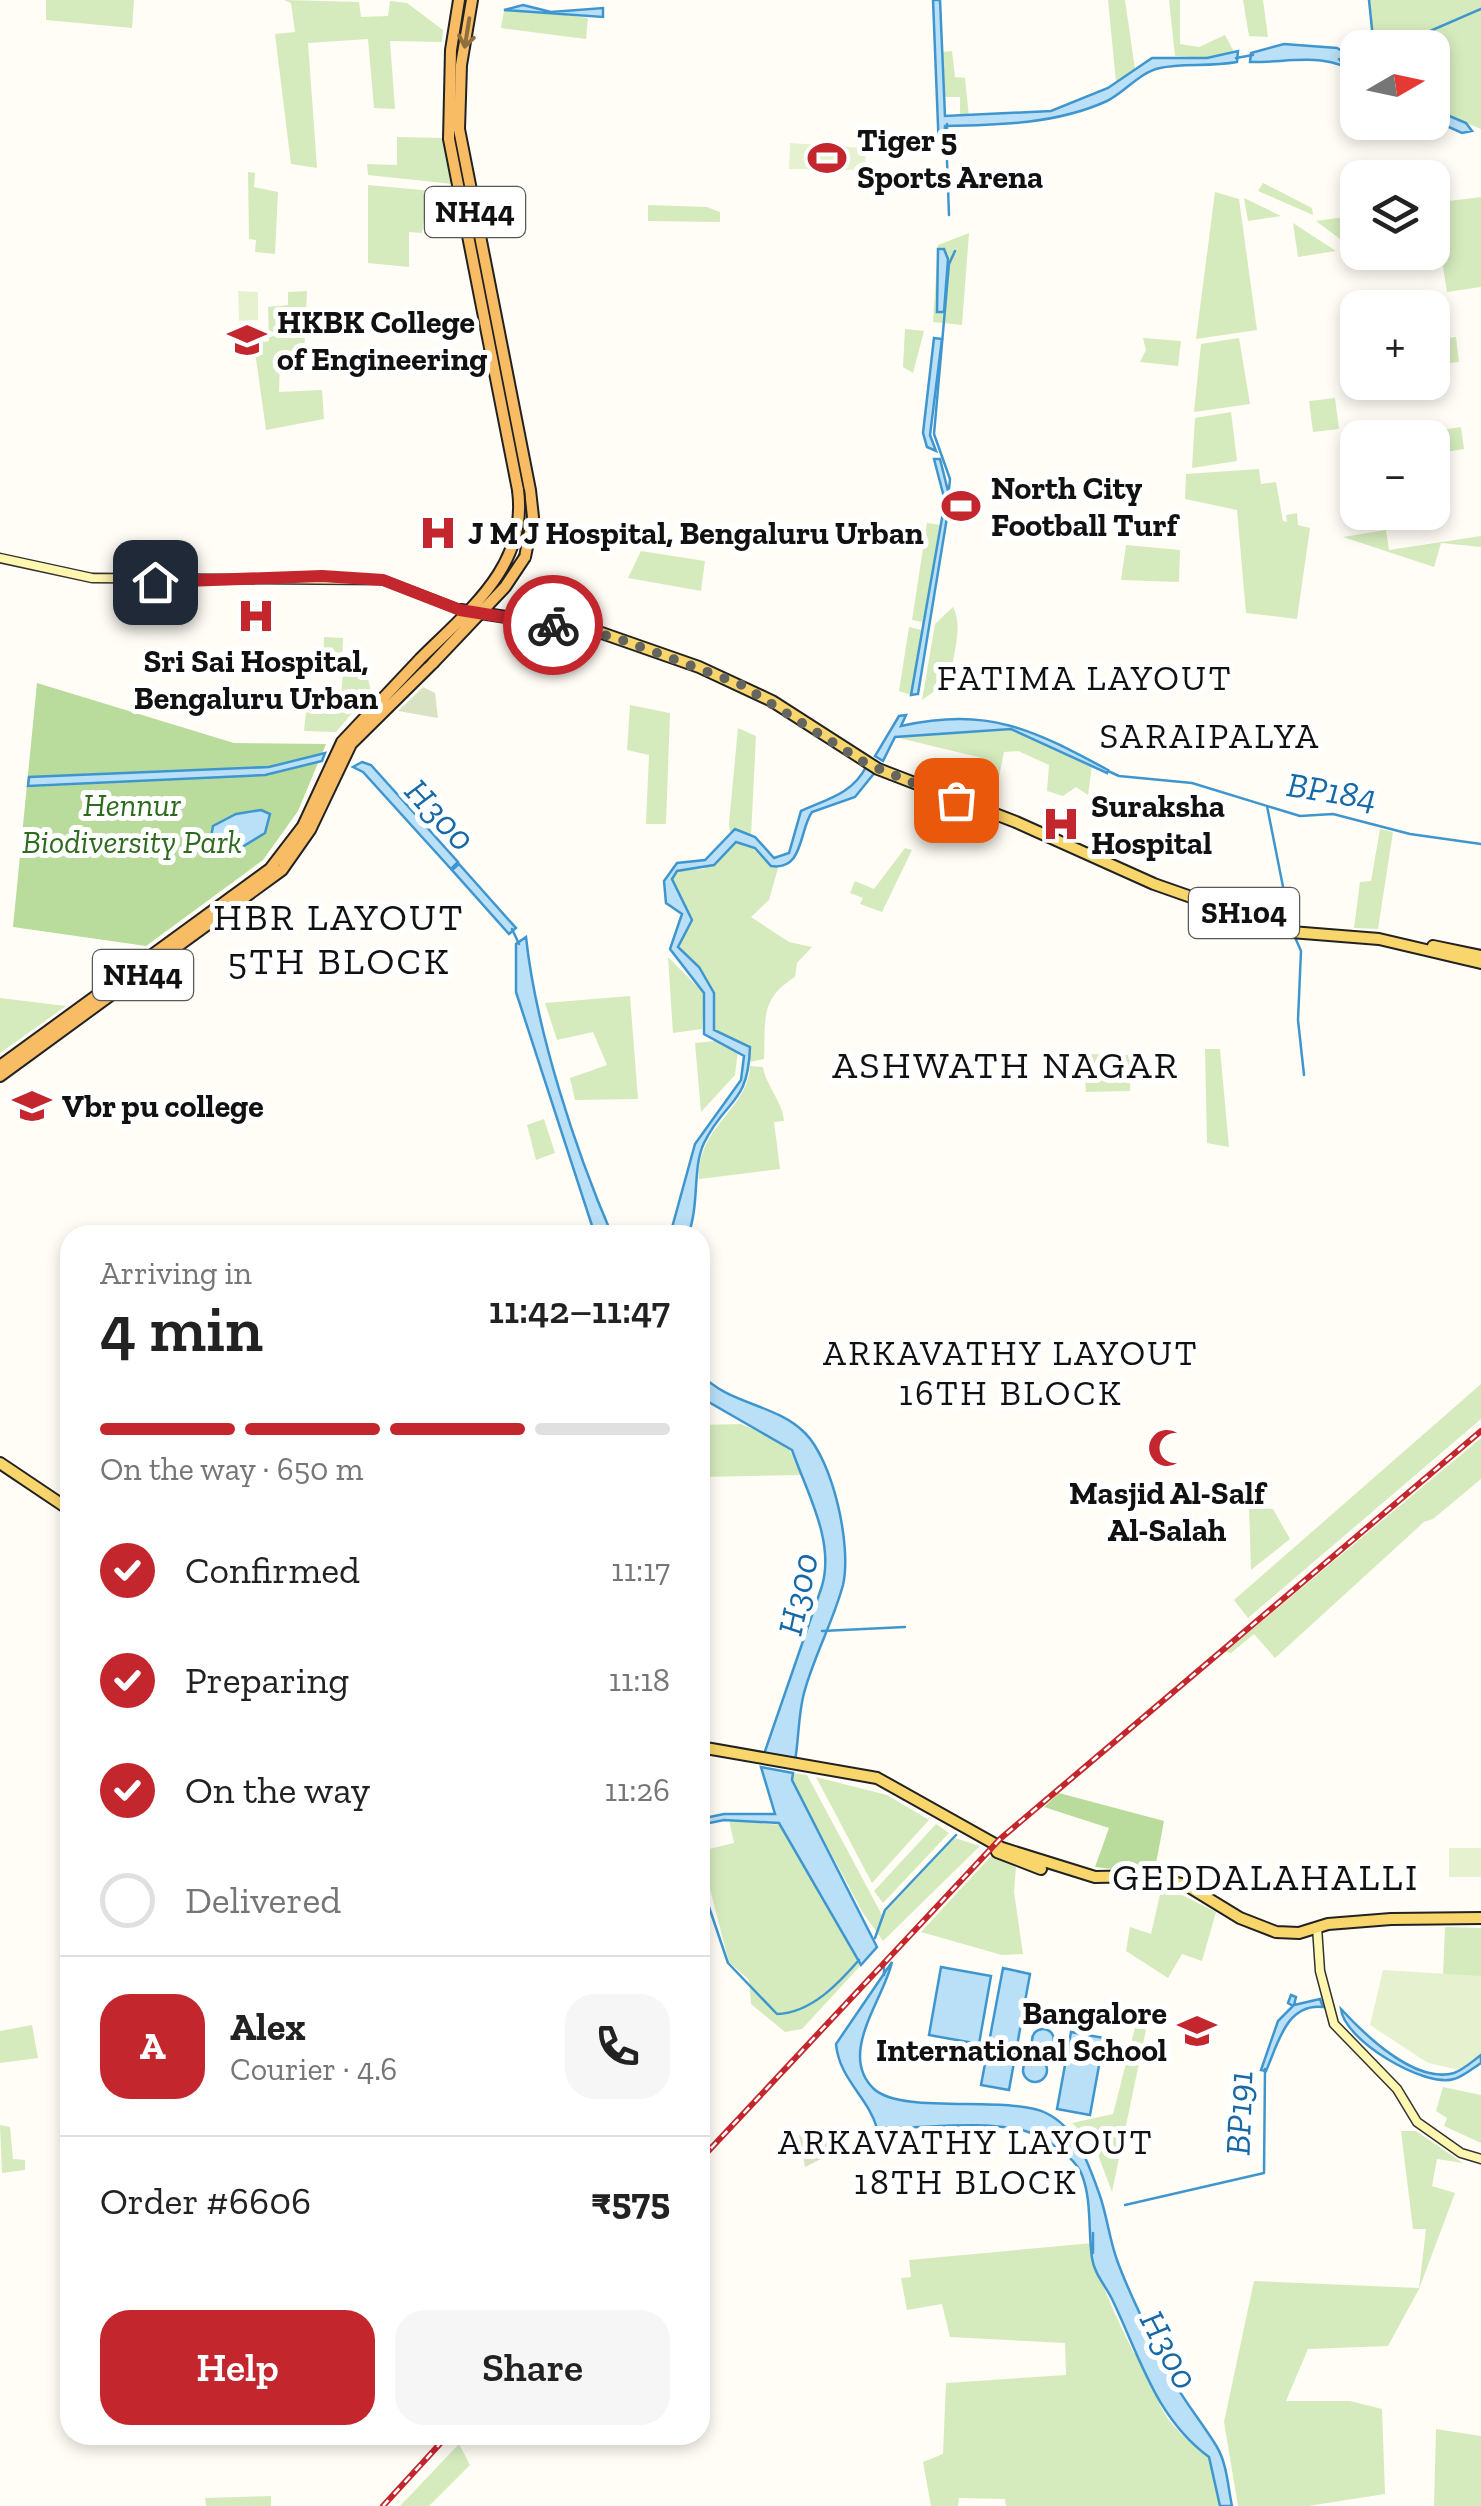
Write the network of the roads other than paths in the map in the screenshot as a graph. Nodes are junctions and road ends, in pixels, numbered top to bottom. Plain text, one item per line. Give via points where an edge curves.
1 (459, 0) edge
2 (472, 0) edge
3 (525, 466) junction
4 (538, 499) dead end
5 (0, 556) edge
6 (462, 608) joint
7 (356, 731) junction
8 (334, 770) junction
9 (1481, 959) edge
10 (0, 1066) edge
11 (0, 1076) edge
12 (1, 1466) edge
13 (60, 1507) edge
14 (60, 1507) edge
15 (710, 1752) edge
16 (1481, 1920) edge
17 (1320, 1928) junction
18 (1481, 2159) edge

1 - 7 highway, NH44, bridge via 449,139 520,522 502,572
2 -> 3 highway, NH44 via 459,120
3 - 4 highway
3 - 7 highway, NH44, bridge via 533,517 525,557 434,663
5 - 6 main road via 93,575 383,580
6 - 9 main road, SH104 via 582,623 701,662 774,695 874,763 1154,877 1297,926 1384,934
7 - 8 highway, NH44 via 340,746
8 - 10 highway, NH44 via 270,868
8 - 11 highway, NH44 via 310,830 271,880
12 - 13 main road
12 - 14 main road
15 - 17 main road via 875,1784 1054,1868 1186,1885 1276,1932
16 - 17 main road
17 - 18 main road via 1338,2022 1400,2086 1421,2119

